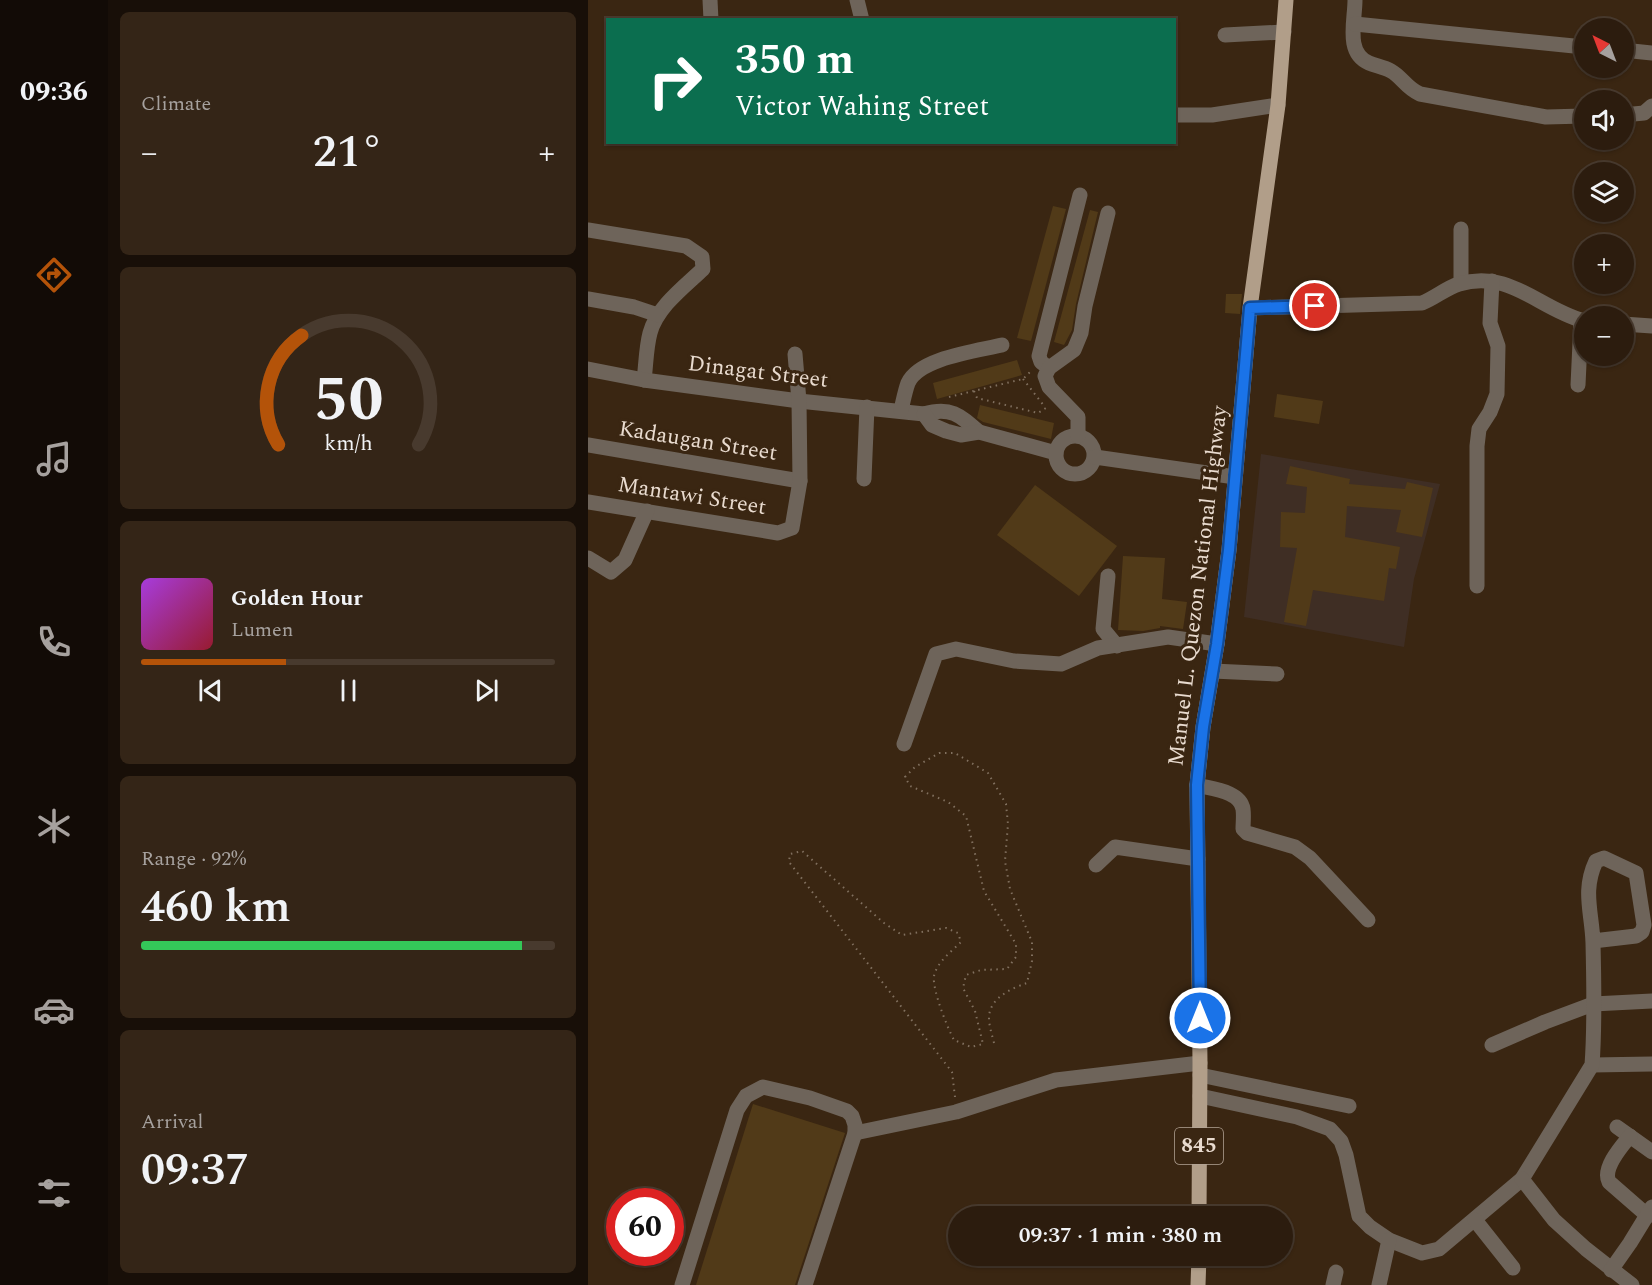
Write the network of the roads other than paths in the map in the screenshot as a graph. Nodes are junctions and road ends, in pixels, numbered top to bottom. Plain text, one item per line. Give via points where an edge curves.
1 (710, 0) edge
2 (857, 0) edge
3 (1286, 0) edge
4 (1356, 0) edge
5 (711, 18) edge
6 (862, 18) edge
7 (1355, 24) junction
8 (1284, 32) junction
9 (1225, 35) dead end
10 (1574, 45) edge
11 (1634, 51) edge
12 (1652, 53) edge
13 (1278, 105) junction
14 (1652, 106) edge
15 (1634, 114) edge
16 (1176, 115) edge
17 (1574, 116) edge
18 (1080, 195) dead end
19 (1108, 213) dead end
20 (1461, 229) dead end
21 (588, 230) edge
22 (1492, 281) junction
23 (1461, 283) junction
24 (588, 299) edge
25 (1250, 308) junction
26 (658, 315) junction
27 (1574, 317) edge
28 (1634, 325) edge
29 (1652, 326) edge
30 (1002, 345) dead end
31 (795, 354) dead end
32 (1045, 365) junction
33 (1579, 366) edge
34 (588, 369) edge
35 (644, 380) junction
36 (1578, 385) dead end
37 (799, 401) junction
38 (867, 407) junction
39 (901, 410) junction
40 (1078, 436) junction
41 (588, 445) edge
42 (1056, 453) junction
43 (1095, 457) junction
44 (1235, 477) junction
45 (864, 479) dead end
46 (800, 480) junction
47 (588, 501) edge
48 (647, 511) junction
49 (588, 558) edge
50 (1108, 576) dead end
51 (1477, 586) dead end
52 (1217, 644) junction
53 (1117, 646) junction
54 (1213, 671) junction
55 (1277, 674) dead end
56 (904, 744) dead end
57 (1197, 785) junction
58 (1198, 859) junction
59 (1096, 865) dead end
60 (1368, 920) dead end
61 (1593, 941) junction
62 (1652, 1001) edge
63 (1593, 1004) junction
64 (1492, 1046) dead end
65 (1652, 1064) edge
66 (1592, 1065) junction
67 (1200, 1069) junction
68 (1200, 1096) junction
69 (1350, 1106) dead end
70 (1617, 1127) dead end
71 (855, 1133) junction
72 (1630, 1137) junction
73 (1652, 1152) edge
74 (1522, 1179) junction
75 (1199, 1206) edge
76 (1650, 1211) edge
77 (1475, 1220) junction
78 (1389, 1240) junction
79 (1199, 1266) edge
80 (1513, 1268) dead end
81 (1611, 1270) junction
82 (682, 1285) edge
83 (805, 1285) edge
84 (1198, 1285) edge
85 (1379, 1285) edge
86 (1632, 1285) edge

1 - 5 street
2 - 6 street
3 - 8 main road, Manuel L. Quezon National Highway / 845
4 - 7 street
7 - 10 street
7 - 17 street via 1353,42 1360,57 1393,72 1410,90 1546,117
8 - 9 street
8 - 13 main road, Manuel L. Quezon National Highway / 845
11 - 12 street
13 - 16 street via 1212,115
13 - 25 main road, Manuel L. Quezon National Highway / 845
14 - 15 street via 1644,113
18 - 32 street via 1039,356
19 - 32 street via 1074,350
20 - 23 street
21 - 26 street via 686,246 702,257 703,269
22 - 23 street
22 - 27 street via 1508,284
22 - 51 street via 1490,323 1498,346 1497,394 1479,429 1477,446
23 - 25 street via 1422,303
24 - 26 street
25 - 44 main road, Manuel L. Quezon National Highway / 845
26 - 35 street via 650,333
28 - 29 street
30 - 39 street via 930,364 917,372 909,382
31 - 37 street, Mantawi Street
32 - 40 street via 1049,387 1078,417
33 - 36 street
34 - 35 street, Dinagat Street
35 - 37 street, Dinagat Street
37 - 38 street, Dinagat Street
37 - 46 street, Mantawi Street
38 - 39 street, Dinagat Street
38 - 45 street
39 - 42 street, Dinagat Street via 924,414 940,430 961,435 979,432
40 - 42 street via 1065,439
40 - 43 street via 1089,442
41 - 46 street, Kadaugan Street
42 - 43 street via 1062,469 1074,474 1087,471
43 - 44 street
44 - 52 main road, Manuel L. Quezon National Highway / 845
46 - 48 street, Mantawi Street via 792,528 778,533
47 - 48 street, Mantawi Street
48 - 49 street via 625,561 611,572
50 - 53 street via 1103,628
52 - 53 street via 1168,637
52 - 54 main road, Manuel L. Quezon National Highway / 845
53 - 56 street via 1098,648 1061,664 1014,661 956,649 936,654
54 - 55 street
54 - 57 main road, Manuel L. Quezon National Highway / 845
57 - 58 main road, Manuel L. Quezon National Highway / 845
57 - 60 street via 1240,801 1243,829 1247,833 1295,847
58 - 59 street via 1115,847
58 - 67 main road, Manuel L. Quezon National Highway / 845
61 - 61 street via 1587,888 1596,861 1604,858 1636,873 1644,925 1636,936
61 - 63 street
62 - 63 street
63 - 64 street
63 - 66 street
65 - 66 street
66 - 74 street
67 - 68 main road, Manuel L. Quezon National Highway / 845
67 - 69 street
67 - 71 street via 1056,1080 956,1112
68 - 75 main road, Manuel L. Quezon National Highway / 845
68 - 78 street via 1297,1117 1330,1129 1341,1141 1346,1155 1359,1216
70 - 72 street
71 - 82 street via 847,1111 810,1098 763,1087 746,1096 737,1110
71 - 83 street
72 - 73 street
72 - 76 street via 1621,1146 1606,1177
74 - 77 street
74 - 81 street via 1554,1221
76 - 81 street
77 - 78 street via 1439,1249 1422,1253
77 - 80 street
78 - 85 street
79 - 84 main road
81 - 86 street

